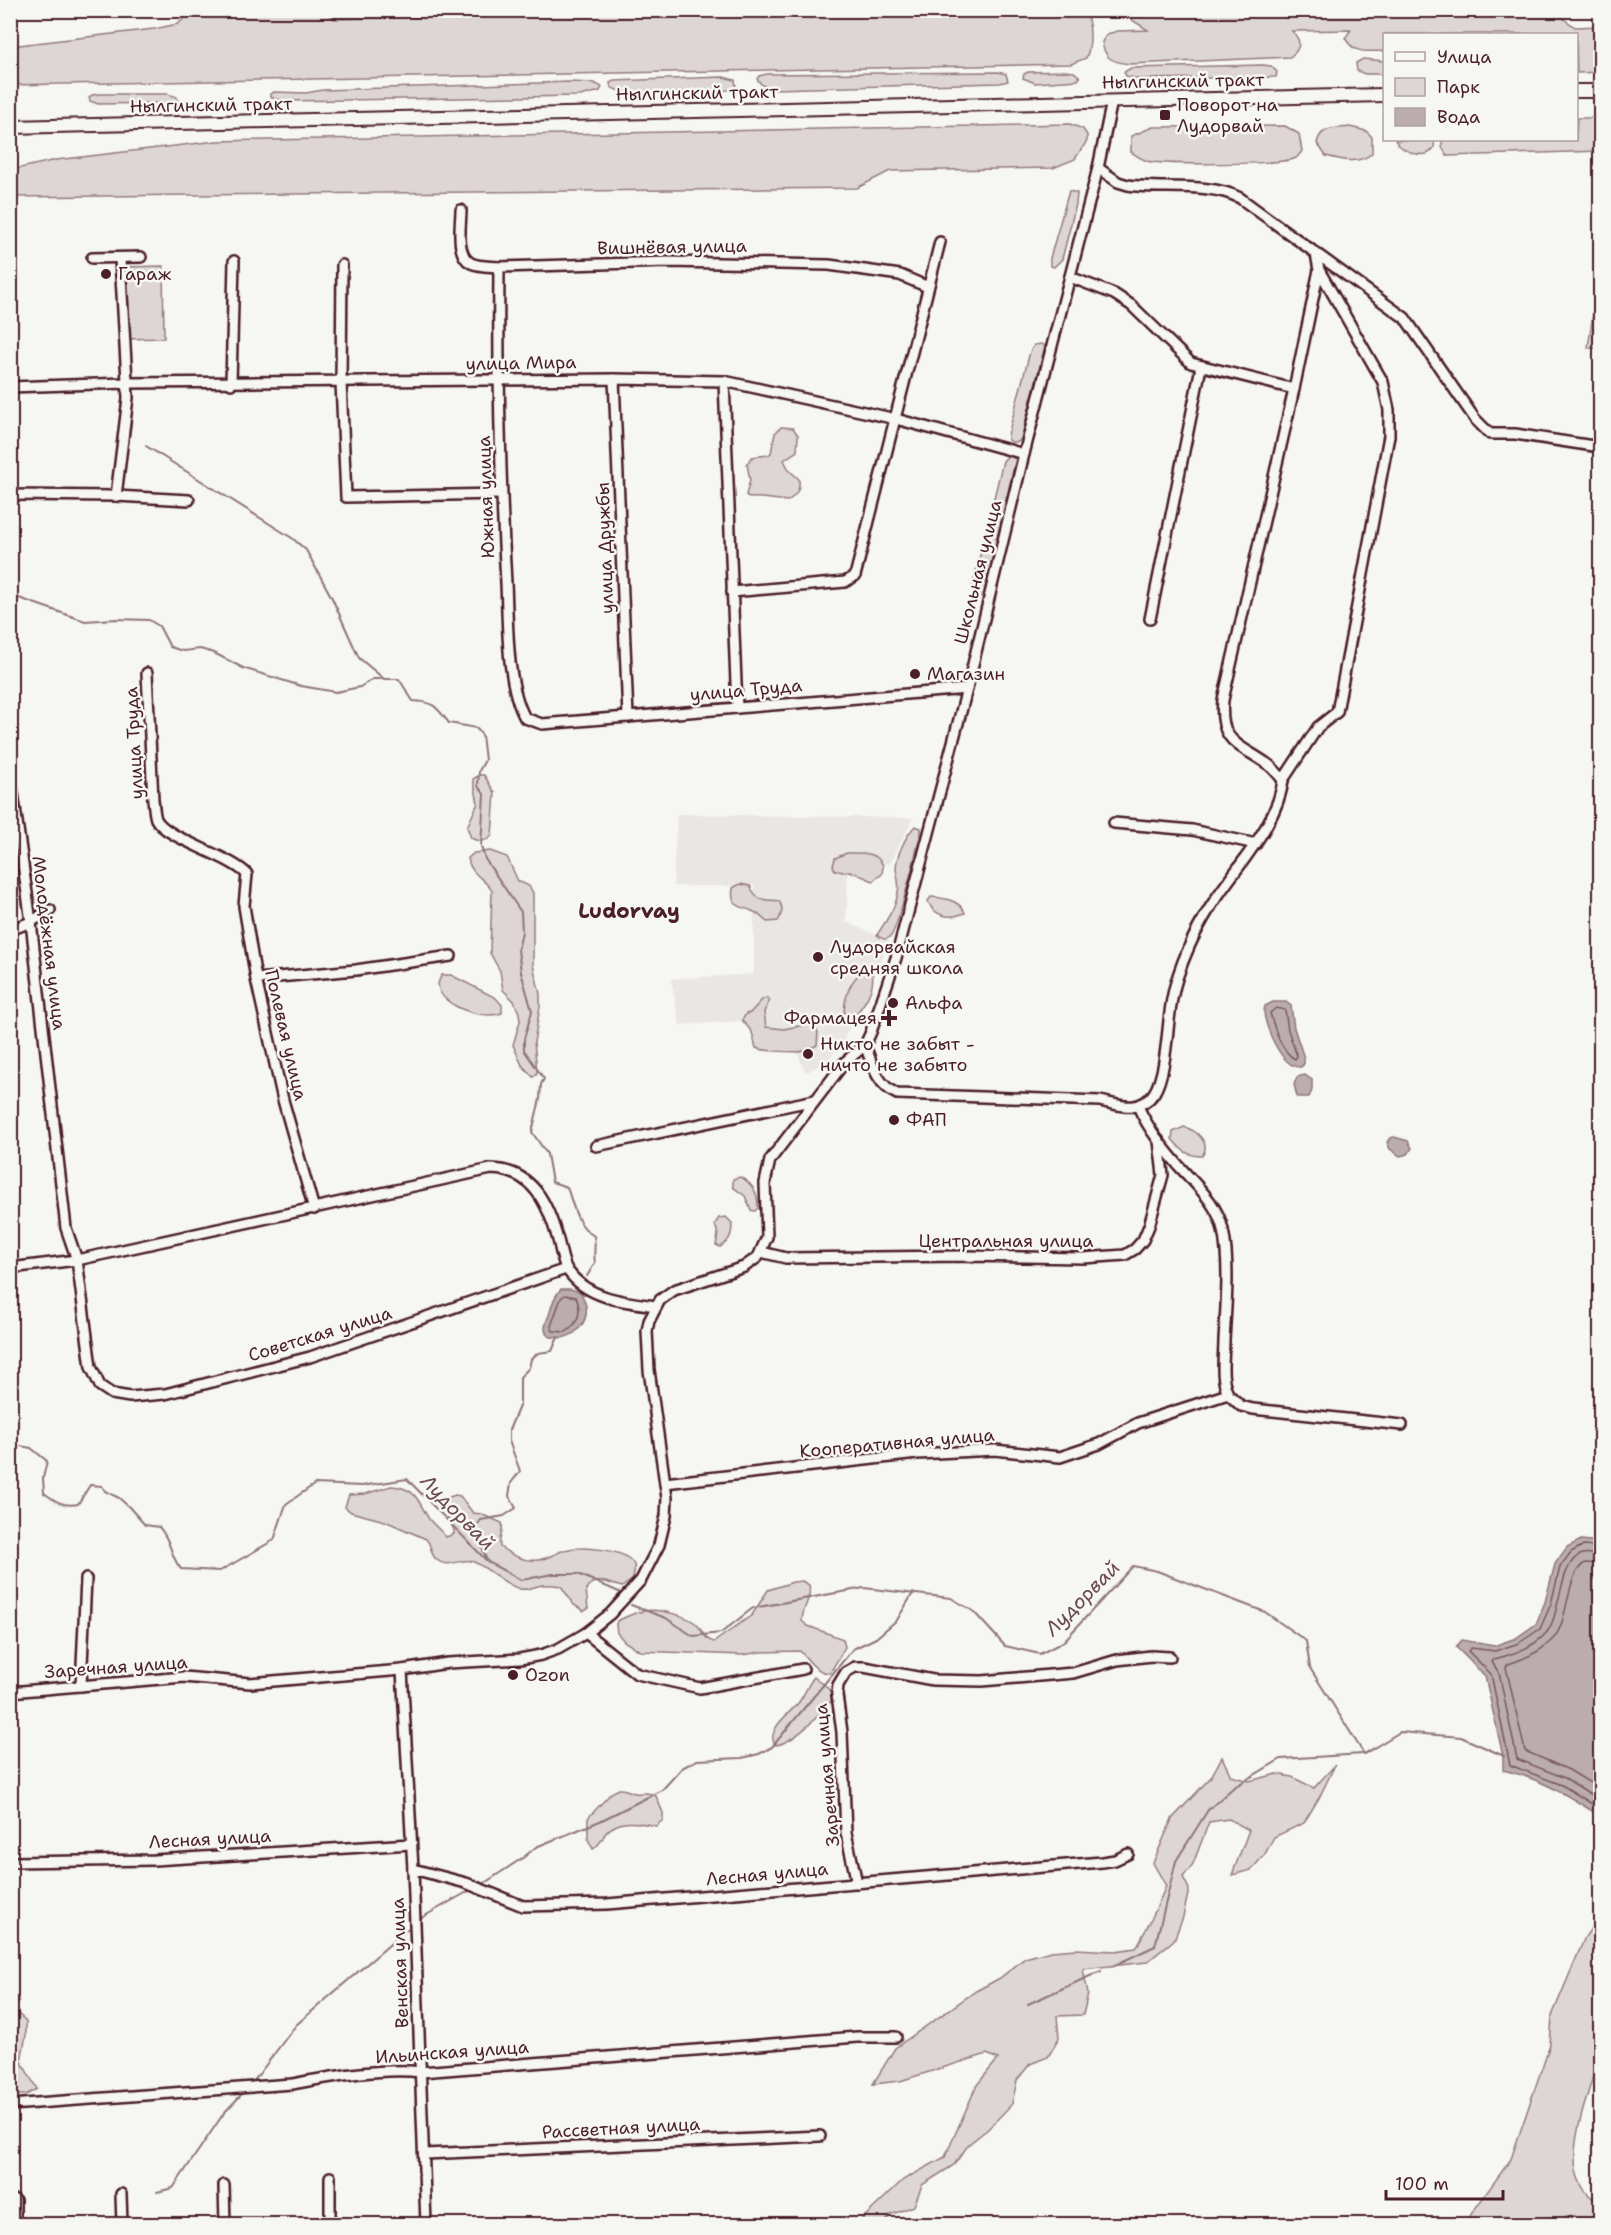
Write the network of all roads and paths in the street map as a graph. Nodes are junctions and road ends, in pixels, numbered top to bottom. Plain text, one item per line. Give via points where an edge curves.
1 (1578, 91) edge
2 (1600, 91) edge
3 (1383, 95) edge
4 (1112, 100) junction
5 (10, 127) edge
6 (1098, 168) junction
7 (460, 210) dead end
8 (940, 242) dead end
9 (1316, 254) junction
10 (141, 257) dead end
11 (92, 258) dead end
12 (120, 259) junction
13 (234, 261) dead end
14 (342, 266) dead end
15 (499, 267) junction
16 (1319, 270) junction
17 (1070, 277) junction
18 (928, 287) junction
19 (1201, 367) junction
20 (614, 379) junction
21 (498, 380) junction
22 (724, 381) junction
23 (341, 382) junction
24 (126, 383) junction
25 (231, 384) junction
26 (10, 387) edge
27 (1294, 389) junction
28 (896, 419) junction
29 (1600, 447) edge
30 (1024, 454) junction
31 (501, 494) junction
32 (10, 495) edge
33 (116, 496) junction
34 (189, 500) dead end
35 (732, 592) junction
36 (1150, 619) dead end
37 (147, 673) dead end
38 (967, 689) junction
39 (737, 708) junction
40 (628, 717) junction
41 (529, 721) joint
42 (10, 771) edge
43 (1283, 780) junction
44 (1114, 823) dead end
45 (1256, 844) junction
46 (242, 868) joint
47 (50, 910) dead end
48 (31, 922) junction
49 (10, 930) edge
50 (451, 956) dead end
51 (256, 979) junction
52 (865, 1045) junction
53 (815, 1100) junction
54 (1138, 1106) junction
55 (1159, 1141) junction
56 (596, 1146) dead end
57 (314, 1209) junction
58 (761, 1252) junction
59 (77, 1260) junction
60 (10, 1268) edge
61 (566, 1269) junction
62 (656, 1306) junction
63 (91, 1367) joint
64 (1227, 1394) junction
65 (1402, 1425) dead end
66 (665, 1483) junction
67 (86, 1579) dead end
68 (586, 1633) junction
69 (1170, 1657) dead end
70 (803, 1669) dead end
71 (402, 1670) junction
72 (81, 1686) junction
73 (10, 1692) edge
74 (411, 1844) junction
75 (1128, 1854) dead end
76 (10, 1862) edge
77 (413, 1869) junction
78 (857, 1882) junction
79 (896, 2037) dead end
80 (421, 2072) junction
81 (10, 2106) edge
82 (820, 2136) dead end
83 (425, 2154) junction
84 (330, 2176) dead end
85 (224, 2186) dead end
86 (121, 2194) dead end
87 (15, 2200) dead end
88 (15, 2224) edge
89 (122, 2224) edge
90 (225, 2224) edge
91 (330, 2224) edge
92 (426, 2224) edge

1 - 2 main road
3 - 4 main road, Нылгинский тракт
4 - 5 main road, Нылгинский тракт
4 - 6 street, Школьная улица
6 - 9 street via 1128,185 1233,194
6 - 17 street, Школьная улица
7 - 15 street, Вишнёвая улица via 461,251 465,258
8 - 18 street
9 - 16 street
9 - 29 street via 1406,318 1490,435 1515,434
10 - 12 street
11 - 12 street
12 - 24 street
13 - 25 street
14 - 23 street
15 - 18 street, Вишнёвая улица via 668,262 828,265 900,275
15 - 21 street, Южная улица
16 - 27 street
16 - 43 street via 1383,382 1389,436 1337,712 1318,727
17 - 19 street via 1131,305 1191,363
17 - 30 street, Школьная улица
18 - 28 street
19 - 27 street
19 - 36 street
20 - 21 street, улица Мира
20 - 22 street, улица Мира
20 - 40 street, улица Дружбы
21 - 23 street, улица Мира
21 - 31 street, Южная улица
22 - 28 street, улица Мира
22 - 35 street
23 - 25 street, улица Мира
23 - 31 street via 346,496
24 - 25 street, улица Мира
24 - 26 street, улица Мира
24 - 33 street via 128,398
27 - 43 street via 1222,716 1228,735
28 - 30 street, улица Мира
28 - 35 street via 858,572 853,579
30 - 38 street, Школьная улица
31 - 41 street, Южная улица via 514,694
32 - 33 street
33 - 34 street
35 - 39 street
37 - 46 street, улица Труда via 156,819 166,830
38 - 39 street, улица Труда
38 - 52 street, Школьная улица via 896,958
39 - 40 street, улица Труда
40 - 41 street, улица Труда via 542,724
42 - 48 street, Молодёжная улица
43 - 45 street via 1282,793
44 - 45 street via 1192,830
45 - 54 street via 1210,906 1190,945 1172,998 1157,1084
46 - 51 street, Полевая улица via 246,873 244,906
47 - 48 street
48 - 49 street
48 - 59 street, Молодёжная улица via 66,1228
50 - 51 street
51 - 57 street, Полевая улица via 283,1100
52 - 53 street, Школьная улица via 844,1063
52 - 54 street via 884,1086 897,1094 1100,1101 1125,1108
53 - 56 street
53 - 58 street via 767,1167 767,1237
54 - 55 street
55 - 58 street, Центральная улица via 1163,1175 1149,1226 1143,1240 1125,1255 786,1258
55 - 64 street via 1205,1195 1223,1228 1223,1377
57 - 59 street
57 - 61 street via 501,1169 520,1175 538,1191
58 - 62 street via 744,1267 674,1290
59 - 60 street
59 - 63 street, Молодёжная улица
61 - 62 street via 605,1297
61 - 63 street, Советская улица via 310,1357 165,1394 112,1394 100,1386
62 - 66 street via 649,1321 647,1342
64 - 65 street via 1241,1406 1265,1411
64 - 66 street, Кооперативная улица via 1138,1423 1099,1444 1060,1457 995,1450 917,1454
66 - 68 street, Заречная улица via 666,1516 659,1545 641,1580
67 - 72 street
68 - 70 street via 636,1674 700,1688
68 - 71 street, Заречная улица via 541,1655
69 - 78 street, Заречная улица via 1117,1660 1073,1674 982,1681 933,1680 864,1667 846,1672 837,1695 846,1833
71 - 72 street, Заречная улица via 250,1683 184,1677
71 - 74 street, Венская улица
72 - 73 street, Заречная улица
74 - 76 street, Лесная улица via 154,1860
74 - 77 street, Венская улица
75 - 78 street, Лесная улица via 1102,1862
77 - 78 street, Лесная улица via 466,1883 523,1906 607,1904
77 - 80 street, Венская улица
79 - 80 street, Ильинская улица via 765,2043
80 - 81 street, Ильинская улица via 407,2070 292,2084
80 - 83 street, Венская улица
82 - 83 street, Рассветная улица
83 - 92 street, Венская улица
84 - 91 street
85 - 90 street
86 - 89 street
87 - 88 street

